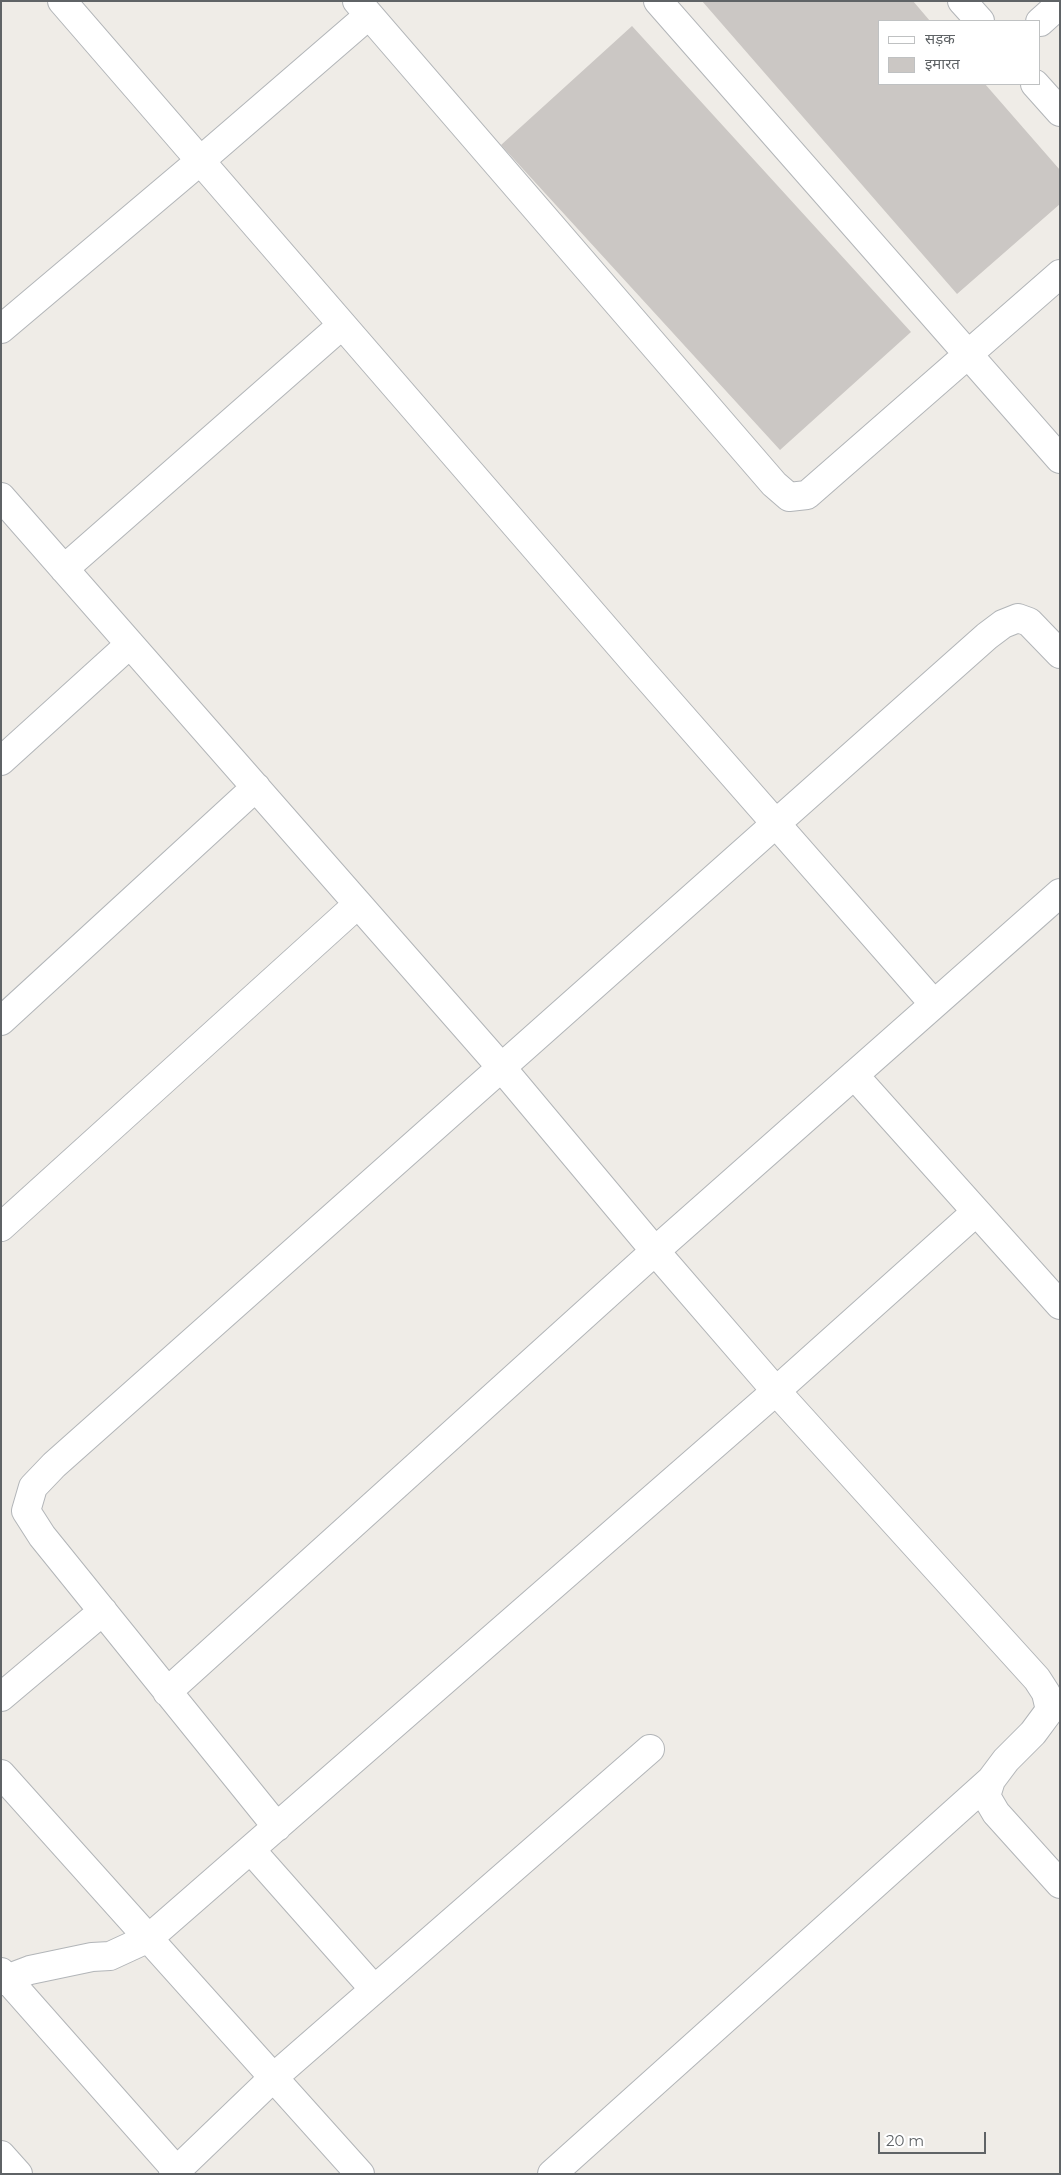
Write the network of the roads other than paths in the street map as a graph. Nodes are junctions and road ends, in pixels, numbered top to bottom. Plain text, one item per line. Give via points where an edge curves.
1 (62, 1) edge
2 (658, 1) edge
3 (962, 1) edge
4 (1060, 4) edge
5 (363, 8) edge
6 (979, 20) edge
7 (1041, 21) edge
8 (1036, 85) edge
9 (1060, 112) edge
10 (200, 162) junction
11 (1060, 274) edge
12 (342, 325) junction
13 (1, 329) edge
14 (968, 355) junction
15 (1060, 459) edge
16 (1, 497) edge
17 (64, 569) junction
18 (130, 644) junction
19 (1060, 654) edge
20 (1, 761) edge
21 (256, 787) junction
22 (776, 824) junction
23 (1060, 893) edge
24 (358, 904) junction
25 (934, 1004) junction
26 (1, 1021) edge
27 (501, 1067) junction
28 (854, 1075) junction
29 (976, 1212) junction
30 (1, 1227) edge
31 (655, 1251) junction
32 (1060, 1305) edge
33 (776, 1391) junction
34 (102, 1611) junction
35 (168, 1692) junction
36 (1, 1697) edge
37 (650, 1749) dead end
38 (1, 1774) edge
39 (991, 1780) junction
40 (277, 1826) junction
41 (251, 1850) junction
42 (1060, 1884) edge
43 (149, 1938) junction
44 (3, 1977) edge
45 (374, 1989) junction
46 (274, 2077) junction
47 (1, 2155) edge
48 (175, 2172) edge
49 (18, 2174) edge
50 (360, 2174) edge
51 (552, 2174) edge

1 - 10 street
2 - 14 street
3 - 6 street
4 - 7 street
5 - 10 street
5 - 14 street via 767,476 789,496 807,496
8 - 9 street
10 - 12 street
10 - 13 street
11 - 14 street
12 - 17 street
12 - 22 street
14 - 15 street
16 - 17 street
17 - 18 street
18 - 20 street
18 - 21 street
19 - 22 street via 1029,622 1018,618 1003,624
21 - 24 street
21 - 26 street
22 - 25 street
22 - 27 street
23 - 25 street
24 - 27 street
24 - 30 street
25 - 28 street
27 - 31 street
27 - 34 street via 33,1487 26,1511
28 - 29 street
28 - 31 street
29 - 32 street
29 - 33 street
31 - 33 street
31 - 35 street
33 - 39 street via 1046,1693 1050,1710
33 - 40 street
34 - 35 street
34 - 36 street
35 - 40 street
37 - 45 street
38 - 43 street
39 - 42 street via 986,1796 996,1813
39 - 51 street
40 - 41 street
41 - 43 street
41 - 45 street
43 - 44 street via 110,1956
43 - 46 street
44 - 48 street
45 - 46 street
46 - 48 street
46 - 50 street
47 - 49 street

